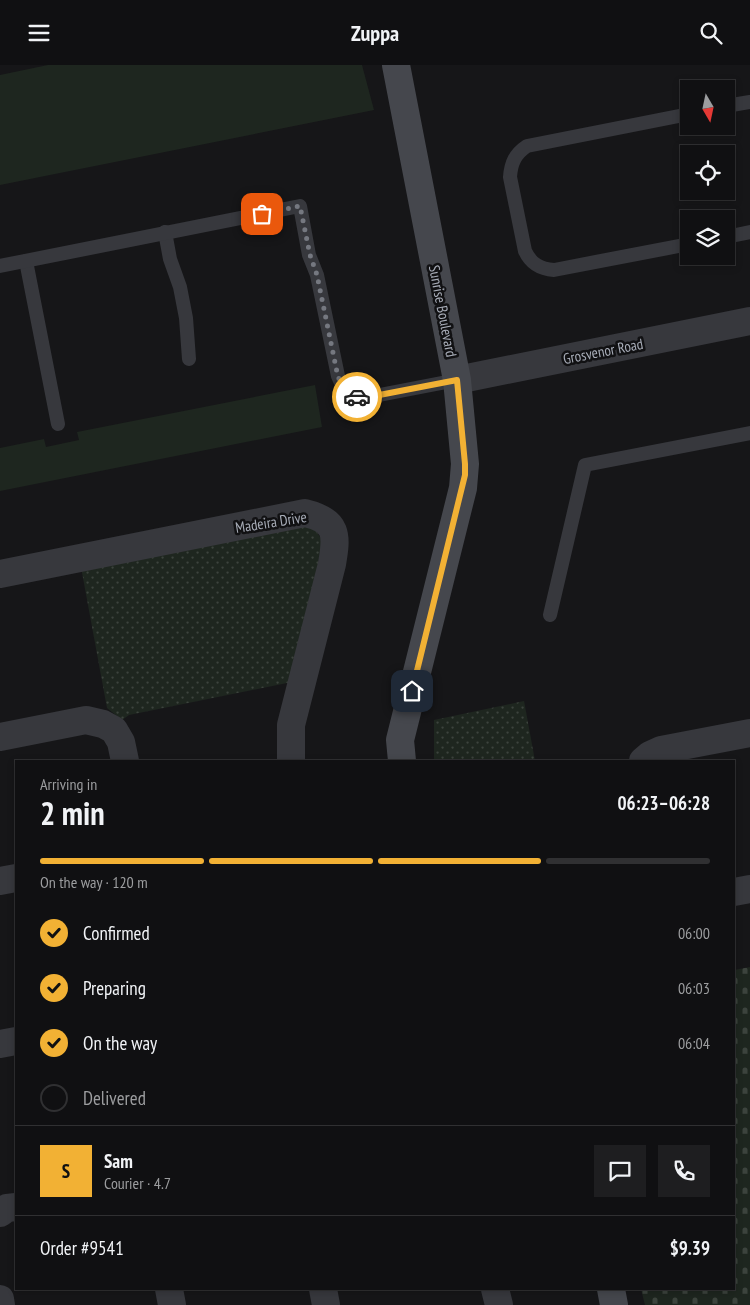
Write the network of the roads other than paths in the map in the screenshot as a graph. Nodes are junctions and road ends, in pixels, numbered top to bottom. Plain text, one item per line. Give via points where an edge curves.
1 (396, 65) edge
2 (750, 102) edge
3 (735, 104) edge
4 (680, 116) edge
5 (165, 232) junction
6 (750, 232) edge
7 (735, 235) edge
8 (680, 246) edge
9 (26, 261) junction
10 (0, 266) edge
11 (750, 321) edge
12 (189, 359) dead end
13 (457, 380) junction
14 (58, 424) dead end
15 (750, 433) edge
16 (0, 574) edge
17 (550, 615) dead end
18 (750, 733) edge
19 (0, 737) edge
20 (125, 760) edge
21 (291, 760) edge
22 (402, 760) edge
23 (644, 760) edge
24 (15, 878) edge
25 (0, 881) edge
26 (750, 889) edge
27 (735, 892) edge
28 (15, 1041) edge
29 (0, 1044) edge
30 (15, 1207) edge
31 (0, 1213) edge
32 (169, 1290) edge
33 (323, 1290) edge
34 (495, 1290) edge
35 (611, 1290) edge
36 (0, 1299) edge
37 (1, 1305) edge
38 (172, 1305) edge
39 (326, 1305) edge
40 (499, 1305) edge
41 (614, 1305) edge

1 - 13 street, Sunrise Boulevard
2 - 3 lane
4 - 8 lane via 527,146 514,159 510,177 525,251 532,261 545,269 554,270
5 - 9 lane
5 - 12 lane via 186,317
5 - 13 lane via 300,206 338,377 345,389 355,396 369,397
6 - 7 lane
9 - 10 lane
9 - 14 lane
11 - 13 street, Grosvenor Road
13 - 22 street, Sunrise Boulevard via 465,475 402,734
15 - 17 lane via 585,465
16 - 21 street, Madeira Drive via 306,513 325,520 336,541 292,725
18 - 23 street via 661,750
19 - 20 street via 86,720 114,730 121,741
24 - 25 street
26 - 27 street
28 - 29 street
30 - 31 street
32 - 38 street
33 - 39 street
34 - 40 street
35 - 41 street
36 - 37 street

